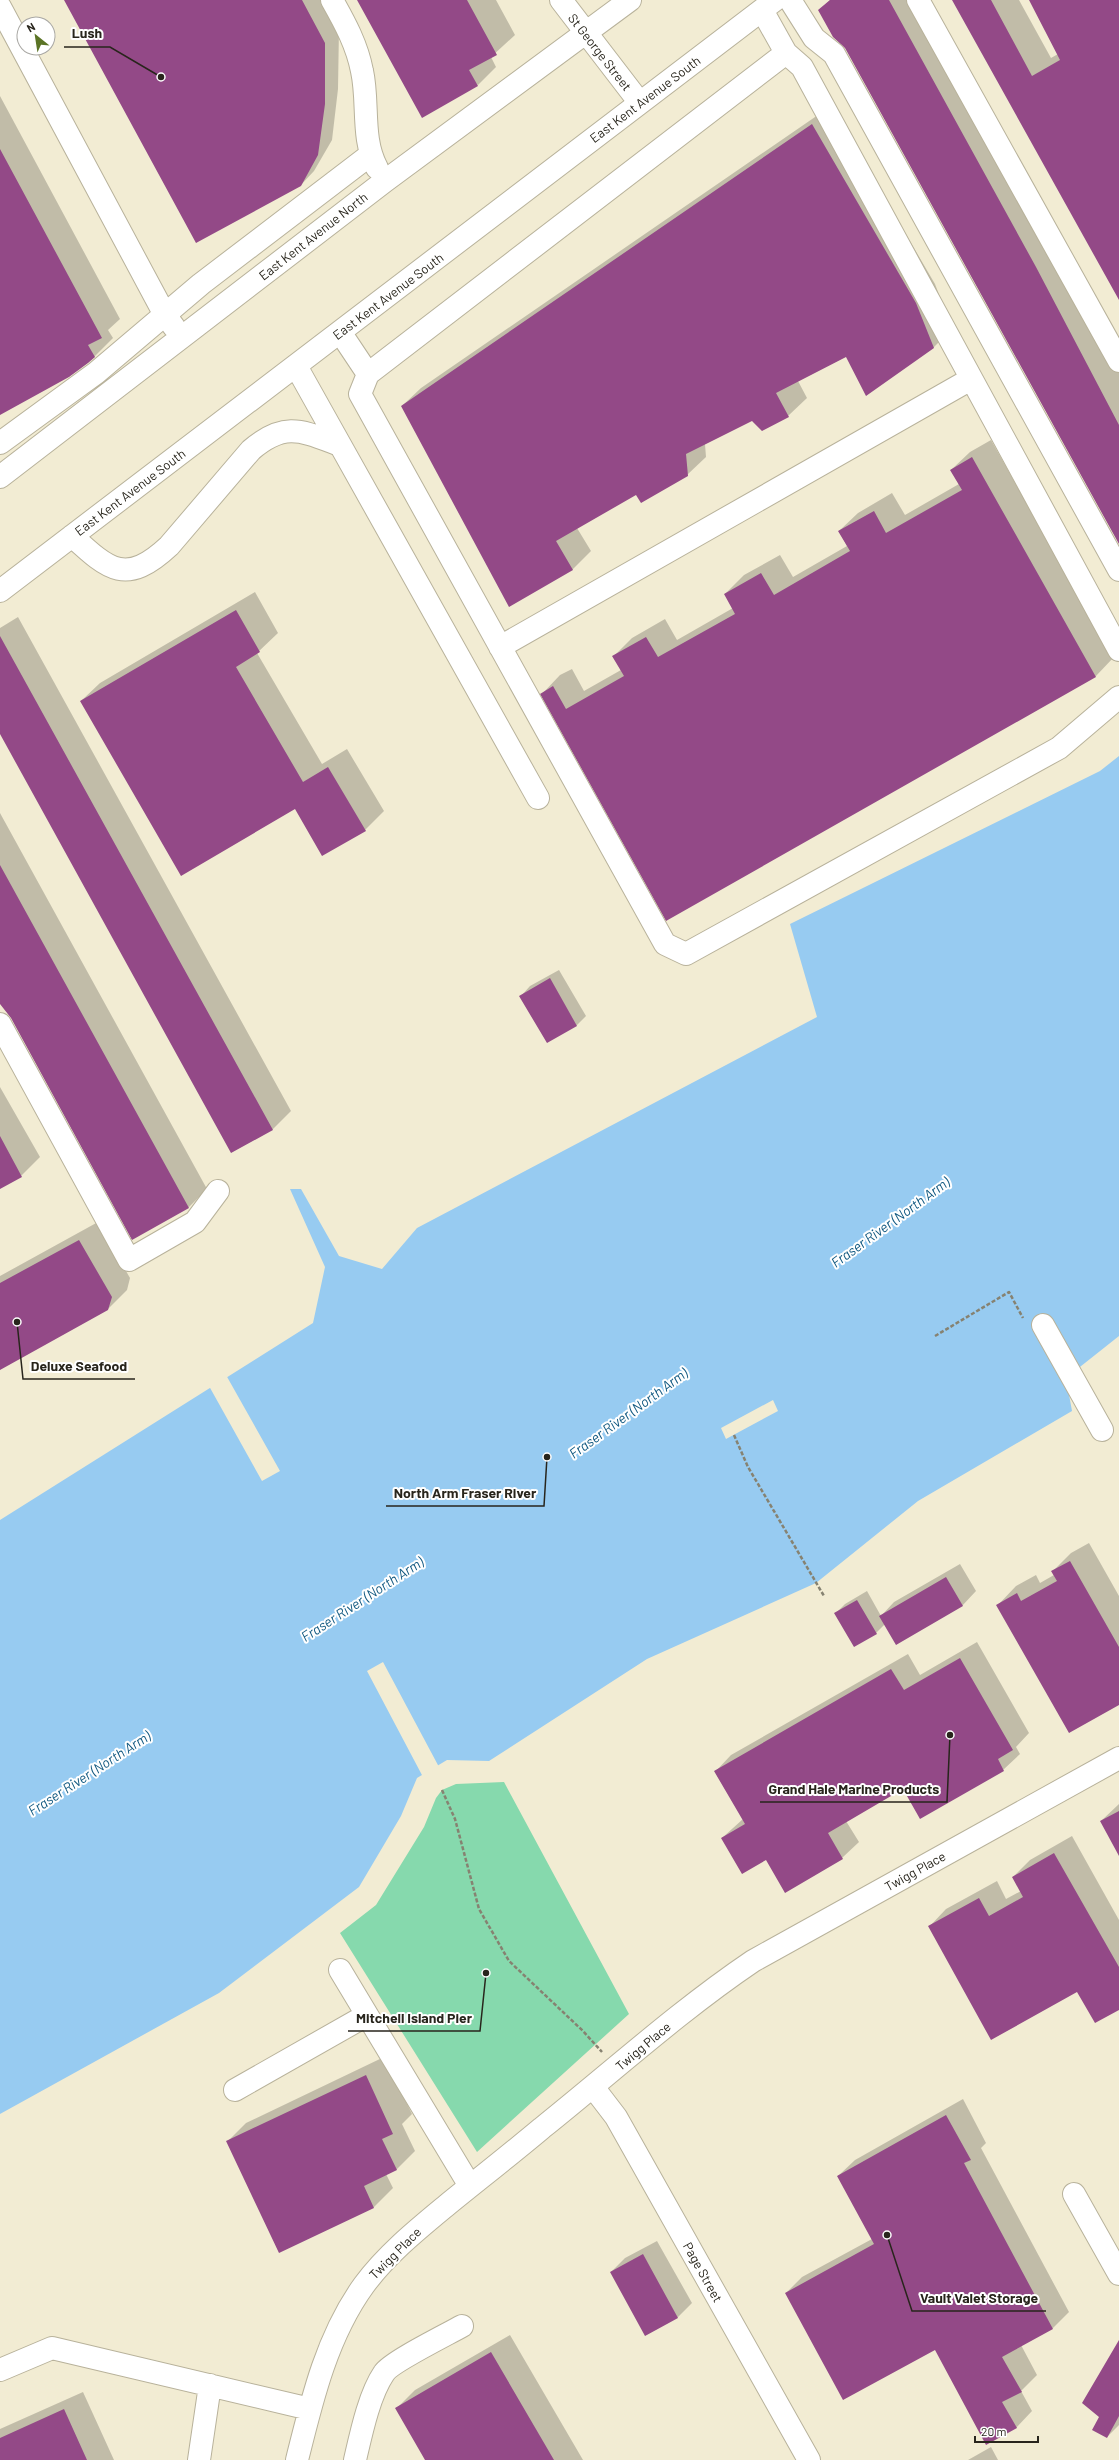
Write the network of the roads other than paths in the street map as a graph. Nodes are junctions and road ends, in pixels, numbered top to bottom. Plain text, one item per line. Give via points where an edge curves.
1 (332, 0) edge
2 (561, 0) edge
3 (630, 0) edge
4 (790, 0) edge
5 (918, 0) edge
6 (769, 5) edge
7 (0, 7) edge
8 (586, 34) junction
9 (786, 53) junction
10 (640, 103) junction
11 (370, 155) junction
12 (385, 181) junction
13 (165, 316) junction
14 (340, 332) junction
15 (183, 337) junction
16 (1119, 362) edge
17 (296, 366) junction
18 (368, 374) junction
19 (971, 379) junction
20 (0, 443) edge
21 (340, 445) junction
22 (0, 477) edge
23 (72, 536) junction
24 (1119, 570) edge
25 (0, 591) edge
26 (500, 647) junction
27 (1119, 650) edge
28 (1119, 697) edge
29 (538, 798) dead end
30 (0, 1024) edge
31 (218, 1191) dead end
32 (1033, 1322) road end
33 (1102, 1430) dead end
34 (1119, 1758) edge
35 (340, 1970) dead end
36 (367, 2015) junction
37 (593, 2087) junction
38 (235, 2090) dead end
39 (470, 2186) junction
40 (1074, 2194) dead end
41 (1119, 2274) edge
42 (462, 2326) dead end
43 (0, 2370) edge
44 (210, 2385) junction
45 (310, 2409) junction
46 (199, 2460) edge
47 (297, 2460) edge
48 (355, 2460) edge
49 (809, 2460) edge

1 - 11 street via 354,40 363,72
2 - 8 street, St George Street
3 - 8 street, East Kent Avenue North
4 - 24 street via 814,38 834,54
5 - 16 street
6 - 9 street
6 - 10 street, East Kent Avenue South
7 - 13 street
8 - 10 street, St George Street
8 - 12 street, East Kent Avenue North
9 - 18 street
9 - 19 street via 802,67
10 - 14 street, East Kent Avenue South
11 - 12 street
11 - 13 street via 201,284
12 - 15 street, East Kent Avenue North
13 - 15 street
13 - 20 street via 96,373
14 - 17 street, East Kent Avenue South
14 - 18 street
15 - 22 street, East Kent Avenue North
17 - 21 street
17 - 23 street, East Kent Avenue South
18 - 26 street via 360,394
19 - 26 street
19 - 27 street
21 - 23 street via 307,433 288,431 275,433 264,439 251,450 169,546 155,559 139,568 111,568
21 - 29 street
23 - 25 street, East Kent Avenue South
26 - 28 street via 665,944 686,954 1059,748
30 - 31 street via 129,1260 194,1222
32 - 33 street
34 - 37 street, Twigg Place via 753,1961 706,1994
35 - 36 street
36 - 38 street
36 - 39 street
37 - 39 street, Twigg Place
37 - 49 street, Page Street via 616,2117
39 - 45 street, Twigg Place via 421,2226 365,2284 347,2311 332,2343
40 - 41 street
42 - 48 street via 384,2372 366,2415
43 - 44 street via 52,2348
44 - 45 street
44 - 46 street
45 - 47 street, Twigg Place

